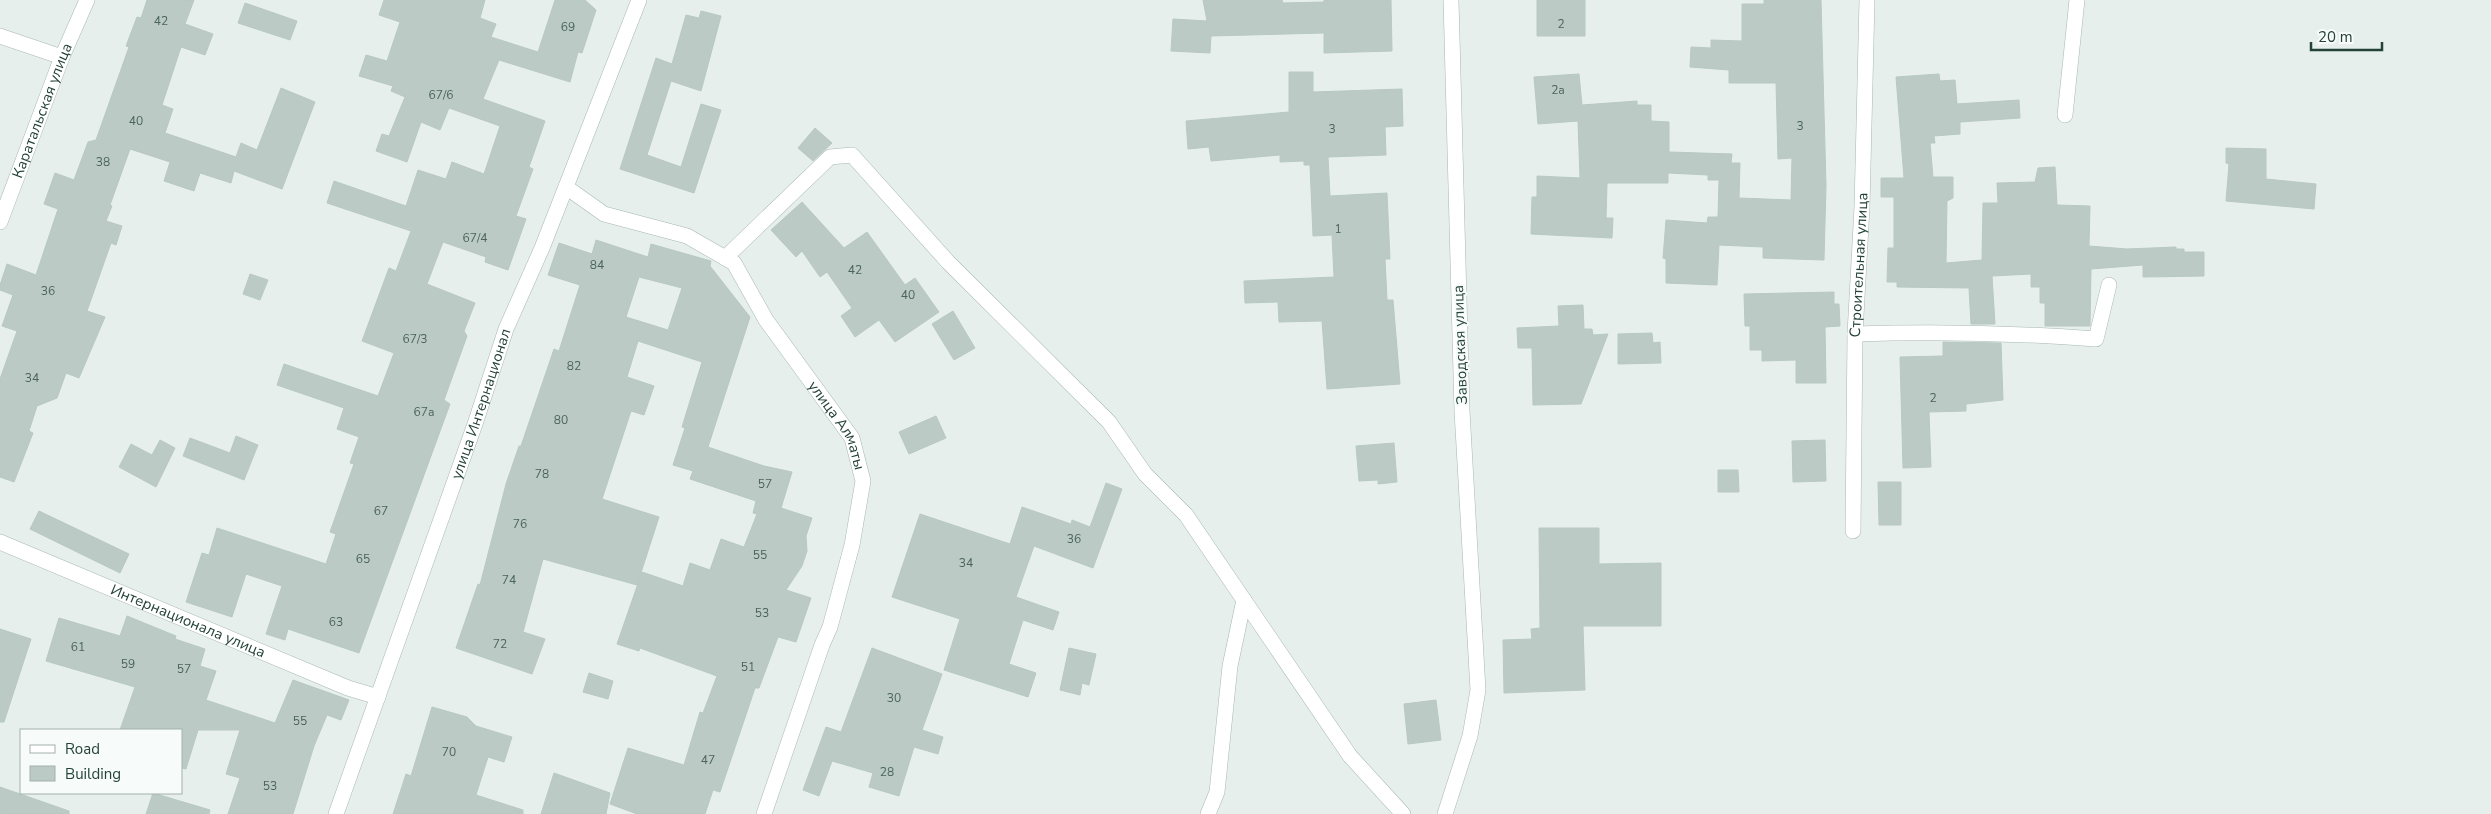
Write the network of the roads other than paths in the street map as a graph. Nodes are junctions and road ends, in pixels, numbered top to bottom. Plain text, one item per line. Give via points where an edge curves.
1 (87, 0) edge
2 (639, 0) edge
3 (1451, 0) edge
4 (1868, 0) edge
5 (2077, 0) edge
6 (0, 36) edge
7 (62, 58) junction
8 (2065, 116) dead end
9 (566, 187) junction
10 (0, 222) edge
11 (726, 258) junction
12 (2109, 285) dead end
13 (1855, 334) junction
14 (1853, 531) dead end
15 (0, 542) edge
16 (1244, 600) junction
17 (378, 697) junction
18 (336, 814) edge
19 (764, 814) edge
20 (1208, 814) edge
21 (1403, 814) edge
22 (1445, 814) edge

1 - 7 street, Каратальская улица
2 - 9 street, улица Интернационал
3 - 22 street, Заводская улица via 1462,411 1478,690 1470,736
4 - 13 street, Строительная улица
5 - 8 street
6 - 7 street
7 - 10 street, Каратальская улица
9 - 11 street, улица Алматы via 604,214 687,236
9 - 17 street, улица Интернационал via 506,329
11 - 16 street via 830,157 852,155 948,262 1109,422 1145,474 1186,515
11 - 19 street, улица Алматы via 734,263 766,320 852,438 863,482 852,545 830,627
12 - 13 street via 2096,339 1934,331
13 - 14 street, Строительная улица
15 - 17 street, Интернационала улица via 348,688
16 - 20 street via 1230,666 1217,792
16 - 21 street via 1350,756
17 - 18 street, улица Интернационал

